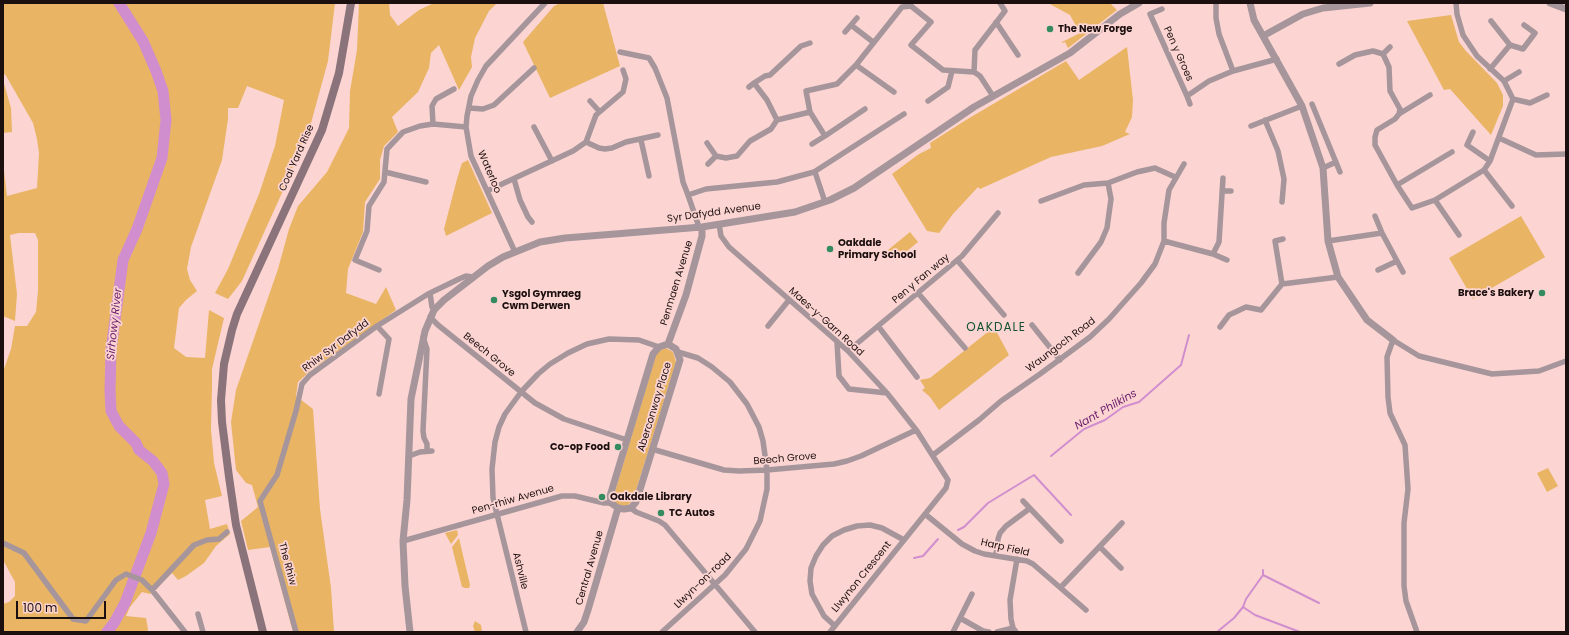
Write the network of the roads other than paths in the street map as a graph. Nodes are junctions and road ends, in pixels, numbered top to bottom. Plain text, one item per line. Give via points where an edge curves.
1 (351, 3) edge
2 (545, 3) edge
3 (1000, 3) edge
4 (1139, 3) edge
5 (1216, 3) edge
6 (1250, 3) edge
7 (1370, 3) edge
8 (1456, 3) edge
9 (1550, 3) edge
10 (1322, 6) edge
11 (1563, 6) edge
12 (1162, 9) dead end
13 (857, 18) dead end
14 (1491, 21) dead end
15 (996, 22) junction
16 (851, 25) junction
17 (1524, 25) dead end
18 (846, 32) dead end
19 (1263, 36) junction
20 (873, 42) junction
21 (810, 43) dead end
22 (1510, 44) junction
23 (1390, 47) dead end
24 (620, 52) dead end
25 (1384, 54) junction
26 (1018, 55) dead end
27 (1277, 59) junction
28 (1339, 64) dead end
29 (856, 65) junction
30 (534, 68) dead end
31 (1490, 69) junction
32 (623, 70) dead end
33 (952, 71) junction
34 (1233, 71) junction
35 (974, 72) junction
36 (1519, 72) dead end
37 (1504, 81) junction
38 (454, 88) dead end
39 (894, 92) dead end
40 (1430, 95) dead end
41 (1547, 95) dead end
42 (993, 96) junction
43 (1187, 96) junction
44 (1513, 99) junction
45 (590, 101) dead end
46 (928, 101) dead end
47 (1190, 104) dead end
48 (1312, 104) dead end
49 (1302, 106) junction
50 (469, 108) junction
51 (864, 109) dead end
52 (599, 112) junction
53 (810, 112) junction
54 (904, 114) dead end
55 (1399, 114) junction
56 (1316, 115) junction
57 (777, 120) junction
58 (1265, 120) junction
59 (1307, 120) junction
60 (433, 124) junction
61 (1251, 126) dead end
62 (466, 127) junction
63 (534, 127) dead end
64 (1473, 132) dead end
65 (658, 135) dead end
66 (825, 136) junction
67 (1499, 138) junction
68 (641, 140) junction
69 (586, 142) junction
70 (707, 144) dead end
71 (812, 144) dead end
72 (1452, 152) dead end
73 (1566, 154) edge
74 (716, 156) junction
75 (552, 161) junction
76 (1490, 161) junction
77 (1336, 162) junction
78 (708, 164) dead end
79 (1184, 164) dead end
80 (1323, 168) junction
81 (1484, 170) junction
82 (385, 172) junction
83 (815, 172) junction
84 (1340, 172) dead end
85 (649, 176) dead end
86 (1175, 177) junction
87 (1222, 178) dead end
88 (514, 179) junction
89 (426, 182) dead end
90 (1108, 183) junction
91 (1397, 184) junction
92 (1222, 191) junction
93 (1231, 191) dead end
94 (487, 192) junction
95 (688, 195) junction
96 (1435, 200) junction
97 (1040, 201) dead end
98 (825, 202) junction
99 (1282, 202) dead end
100 (1512, 206) dead end
101 (998, 213) dead end
102 (1375, 216) dead end
103 (532, 222) dead end
104 (719, 224) junction
105 (700, 227) junction
106 (1382, 233) junction
107 (1459, 235) dead end
108 (1282, 239) dead end
109 (1164, 241) junction
110 (1328, 241) junction
111 (515, 252) junction
112 (1213, 254) junction
113 (958, 260) junction
114 (1227, 260) dead end
115 (1397, 261) junction
116 (379, 270) dead end
117 (1378, 270) dead end
118 (1078, 272) dead end
119 (1403, 272) dead end
120 (472, 277) junction
121 (1338, 277) junction
122 (1282, 284) junction
123 (430, 293) junction
124 (918, 293) junction
125 (789, 300) junction
126 (434, 310) junction
127 (1004, 315) dead end
128 (430, 317) junction
129 (1032, 325) dead end
130 (377, 326) junction
131 (768, 326) dead end
132 (878, 326) junction
133 (1220, 327) dead end
134 (423, 337) junction
135 (1393, 340) junction
136 (837, 342) junction
137 (668, 344) junction
138 (659, 347) junction
139 (965, 348) dead end
140 (848, 351) junction
141 (678, 352) junction
142 (1060, 360) junction
143 (1566, 361) edge
144 (917, 377) dead end
145 (521, 392) junction
146 (887, 392) junction
147 (379, 394) dead end
148 (916, 430) junction
149 (627, 440) junction
150 (652, 449) junction
151 (933, 455) junction
152 (409, 456) junction
153 (767, 470) junction
154 (947, 476) joint
155 (260, 501) joint
156 (1023, 501) dead end
157 (610, 503) junction
158 (618, 508) junction
159 (631, 508) junction
160 (1029, 508) junction
161 (925, 514) junction
162 (497, 515) junction
163 (1122, 523) dead end
164 (227, 532) dead end
165 (904, 540) junction
166 (403, 541) junction
167 (1061, 541) dead end
168 (3, 543) edge
169 (1100, 547) junction
170 (996, 555) junction
171 (1017, 559) junction
172 (1121, 568) dead end
173 (714, 585) junction
174 (1060, 587) junction
175 (152, 590) junction
176 (972, 594) dead end
177 (1086, 610) dead end
178 (198, 614) dead end
179 (960, 618) junction
180 (835, 626) junction
181 (1014, 630) edge
182 (185, 632) edge
183 (203, 632) edge
184 (263, 632) edge
185 (296, 632) edge
186 (410, 632) edge
187 (526, 632) edge
188 (579, 632) edge
189 (662, 632) edge
190 (755, 632) edge
191 (830, 632) edge
192 (953, 632) edge
193 (989, 632) edge
194 (997, 632) edge
195 (1417, 632) edge

1 - 184 main road, Coal Yard Rise via 339,73 322,130 238,314 224,364 222,422 236,525
2 - 50 street, Waterloo via 486,66 471,96
3 - 15 street via 1005,11
4 - 42 street, Syr Dafydd Avenue via 1120,14 1070,53
5 - 34 street via 1219,34
6 - 19 street via 1254,20
7 - 10 street
8 - 31 street via 1463,35 1477,56
9 - 11 street
10 - 19 street
12 - 43 street, Pen y Groes via 1148,13
13 - 16 street
14 - 22 street
15 - 26 street
15 - 35 street via 975,50
16 - 18 street
16 - 20 street
17 - 22 street via 1535,33 1523,49
19 - 27 street
20 - 29 street
20 - 33 street via 902,7 911,6 931,22 910,45 943,70
21 - 57 street via 801,46 770,76 764,76 752,85 767,100
22 - 31 street
23 - 25 street
24 - 95 street via 648,58 655,68 666,98 682,182
25 - 28 street via 1373,51 1355,55
25 - 55 street via 1389,67 1390,91 1400,109
27 - 34 street, Pen y Groes
27 - 49 street
29 - 39 street
29 - 53 street via 837,84 806,91
30 - 50 street via 494,105 483,109
31 - 37 street
32 - 52 street via 626,79 622,92
33 - 35 street
33 - 46 street via 948,87
34 - 43 street, Pen y Groes via 1209,81
35 - 42 street via 980,76
36 - 37 street
37 - 44 street
38 - 60 street via 436,99 432,106
40 - 55 street
41 - 44 street via 1530,103
42 - 98 street, Syr Dafydd Avenue via 854,188
43 - 47 street
44 - 67 street
45 - 52 street
48 - 56 street
49 - 58 street
49 - 59 street
50 - 62 street, Waterloo
51 - 66 street
52 - 69 street
53 - 57 street
53 - 66 street
54 - 83 street
55 - 91 street via 1377,130 1375,137 1376,145
56 - 59 street
56 - 77 street
57 - 74 street via 771,129 750,141 737,156
58 - 61 street
58 - 99 street via 1278,151 1284,179
59 - 80 street
60 - 62 street
60 - 82 street via 403,132 387,149
62 - 94 street, Waterloo via 471,156
63 - 75 street
64 - 76 street via 1467,146
65 - 68 street
66 - 71 street
67 - 73 street via 1536,155
67 - 76 street
68 - 69 street via 605,149
68 - 85 street
69 - 75 street
70 - 74 street
72 - 91 street
74 - 78 street
75 - 88 street
76 - 81 street
77 - 80 street
77 - 84 street
79 - 86 street, Waungoch Road
80 - 110 street
81 - 96 street
81 - 100 street
82 - 89 street
82 - 116 street via 384,182 369,206 367,231 355,260
83 - 95 street via 777,182 706,189
83 - 98 street
86 - 90 street via 1155,168
86 - 109 street, Waungoch Road via 1166,204
87 - 92 street
88 - 94 street
88 - 103 street via 520,200
90 - 97 street via 1084,185
90 - 118 street via 1111,199 1107,228 1101,242
91 - 96 street via 1412,208
92 - 93 street
92 - 112 street via 1219,242
94 - 111 street, Waterloo
95 - 105 street
96 - 107 street
98 - 104 street, Syr Dafydd Avenue via 795,212
101 - 113 street, Pen y Fan way
102 - 106 street
104 - 105 street, Syr Dafydd Avenue
104 - 125 street, Maes-y-Garn Road via 721,236 729,247
105 - 111 street, Syr Dafydd Avenue via 552,240
105 - 137 street, Penmaen Avenue via 702,236
106 - 110 street
106 - 115 street
108 - 122 street via 1275,241
109 - 112 street
109 - 142 street, Waungoch Road via 1155,264 1132,293 1090,337
110 - 121 street
111 - 120 street, Syr Dafydd Avenue
112 - 114 street
113 - 124 street, Pen y Fan way
113 - 127 street
115 - 117 street
115 - 119 street
120 - 123 street, Rhiw Syr Dafydd via 459,278
120 - 126 street, Syr Dafydd Avenue
121 - 122 street
121 - 135 street via 1367,320
122 - 133 street via 1261,310 1246,307 1229,315
123 - 126 street
123 - 130 street, Rhiw Syr Dafydd
124 - 132 street, Pen y Fan way
124 - 139 street
125 - 131 street
125 - 136 street, Maes-y-Garn Road
126 - 128 street, Syr Dafydd Avenue
128 - 134 street, Syr Dafydd Avenue
128 - 145 street, Beech Grove
129 - 142 street
130 - 147 street via 389,339
130 - 155 street, Rhiw Syr Dafydd via 310,375 302,384 276,475
132 - 140 street, Pen y Fan way
132 - 144 street
134 - 152 street, Syr Dafydd Avenue via 411,399
134 - 152 street via 427,348 423,431 429,451
135 - 143 street via 1419,356 1492,374 1538,371
135 - 195 street via 1387,357 1388,397 1390,413 1405,445 1408,490 1404,523 1404,586 1406,601
136 - 140 street, Maes-y-Garn Road
136 - 146 street via 839,376 849,389
137 - 138 street, Aberconway Place
137 - 141 street, Aberconway Place
138 - 145 street, Ashville via 639,340 620,338 587,344 550,364
138 - 149 street, Aberconway Place via 653,354
140 - 146 street, Maes-y-Garn Road
141 - 150 street, Aberconway Place via 680,360
141 - 153 street, Llwyn-on-road via 705,362 730,382 748,404 759,427
142 - 151 street, Waungoch Road via 1001,401
145 - 149 street, Beech Grove via 564,419
145 - 162 street, Ashville via 505,414 495,442 492,483
146 - 148 street, Maes-y-Garn Road
148 - 151 street, Maes-y-Garn Road
148 - 153 street, Beech Grove via 847,461
149 - 157 street, Aberconway Place via 611,490
150 - 153 street, Beech Grove via 724,470
150 - 159 street, Aberconway Place via 636,502
151 - 154 street, Maes-y-Garn Road
152 - 166 street, Syr Dafydd Avenue
153 - 173 street, Llwyn-on-road via 764,507 760,521 736,563
154 - 161 street, Llwynon Crescent via 946,488
155 - 185 street, The Rhiw
156 - 160 street
157 - 158 street, Pen-rhiw Avenue
157 - 162 street, Pen-rhiw Avenue via 604,504 568,495
158 - 159 street
158 - 188 street, Central Avenue
159 - 173 street via 665,525
160 - 167 street
160 - 170 street via 1000,533
161 - 165 street, Llwynon Crescent
161 - 170 street, Harp Field via 962,544 984,554
162 - 166 street, Pen-rhiw Avenue
162 - 187 street, Ashville
163 - 169 street
164 - 175 street via 219,539 194,545
165 - 180 street, Llwynon Crescent
165 - 180 street, Llwynon Crescent via 882,528 870,525 844,530 832,536 823,545 811,568 810,581 812,594 824,616
166 - 186 street, Syr Dafydd Avenue via 405,594
168 - 175 street via 24,553 73,619 86,621 116,580 126,574 142,580
169 - 172 street
169 - 174 street
170 - 171 street, Harp Field
171 - 174 street, Harp Field via 1033,564
171 - 181 street via 1010,600
173 - 189 street, Llwyn-on-road
173 - 190 street
174 - 177 street, Harp Field
175 - 182 street
176 - 179 street
178 - 183 street
179 - 192 street
179 - 193 street
180 - 191 street, Llwynon Crescent
181 - 194 street

